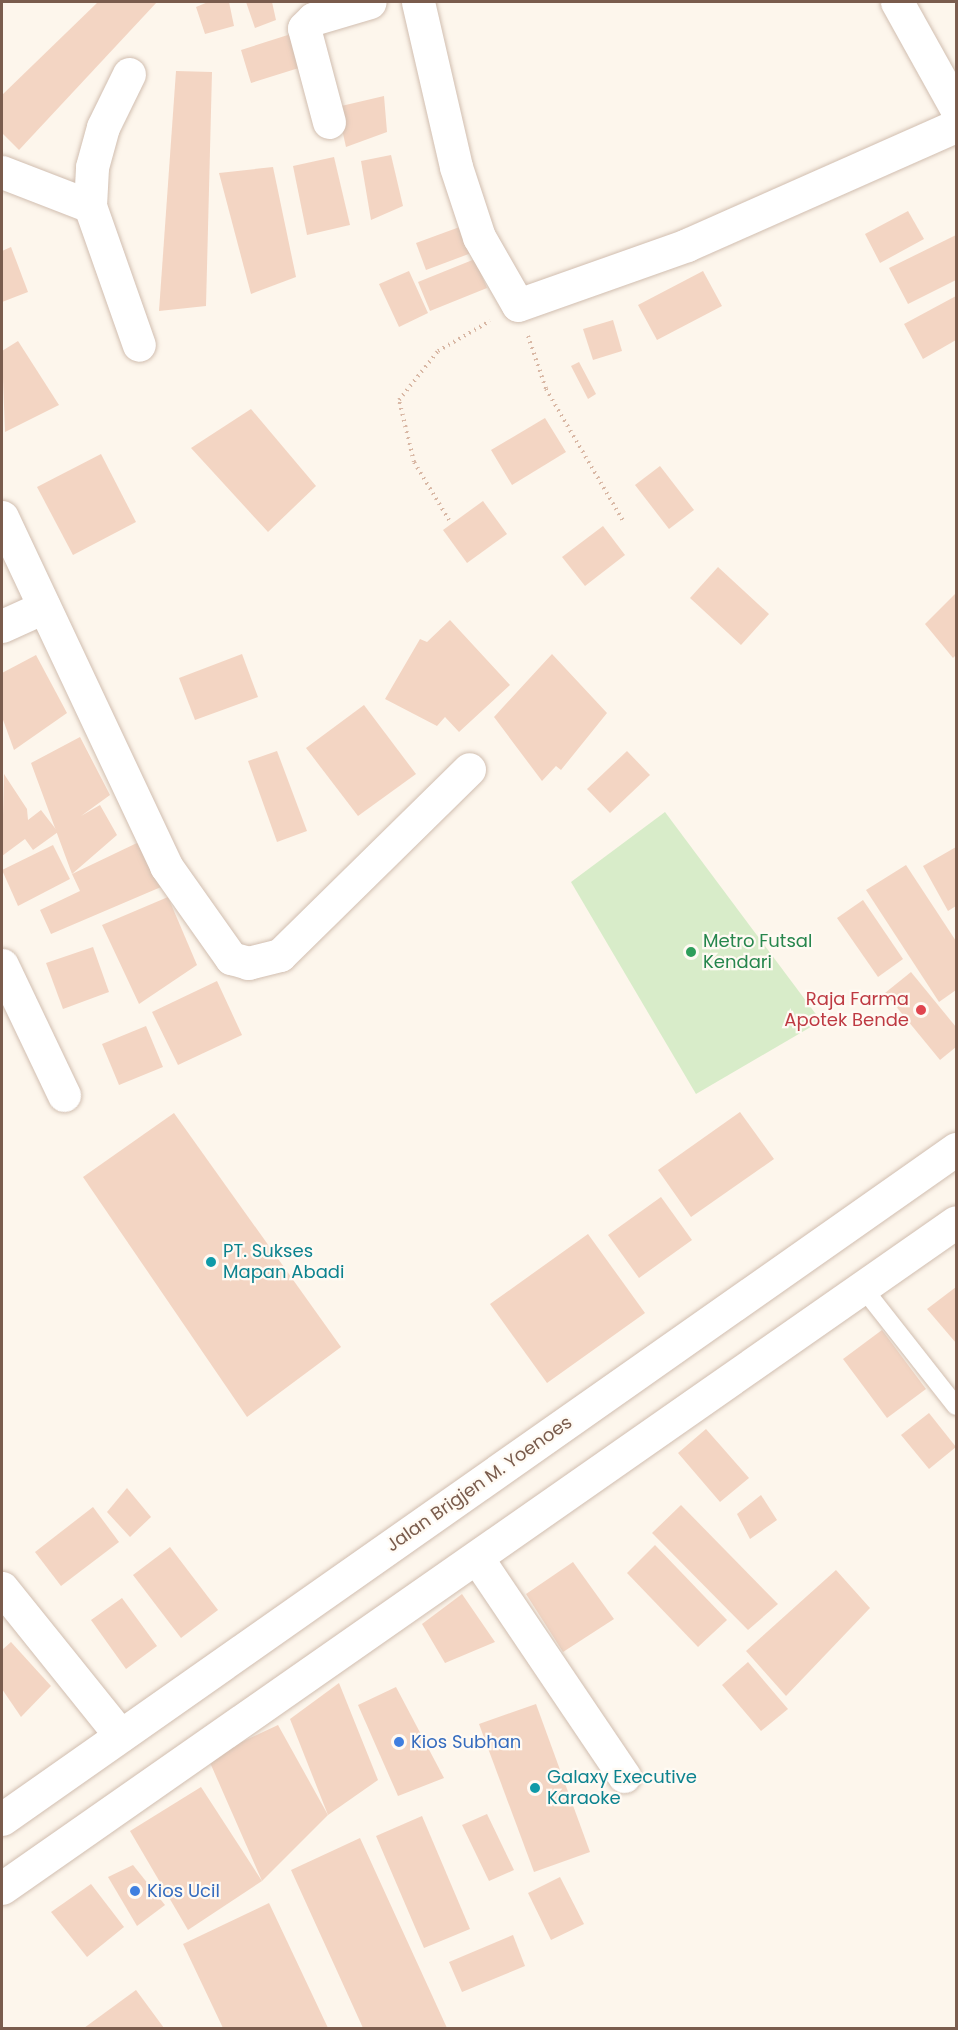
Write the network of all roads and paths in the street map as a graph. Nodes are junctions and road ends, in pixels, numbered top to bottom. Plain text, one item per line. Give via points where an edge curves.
1 (370, 2) edge
2 (418, 2) edge
3 (897, 2) edge
4 (129, 74) dead end
5 (957, 108) edge
6 (329, 122) dead end
7 (957, 126) edge
8 (2, 172) edge
9 (90, 206) junction
10 (518, 305) junction
11 (139, 345) dead end
12 (2, 516) edge
13 (449, 520) dead end
14 (623, 521) dead end
15 (44, 607) junction
16 (2, 626) edge
17 (469, 769) dead end
18 (2, 965) edge
19 (64, 1095) dead end
20 (957, 1149) edge
21 (957, 1222) edge
22 (863, 1288) junction
23 (957, 1406) edge
24 (477, 1558) junction
25 (6, 1601) edge
26 (120, 1735) junction
27 (624, 1776) dead end
28 (2, 1819) edge
29 (2, 1888) edge

1 - 6 street via 313,19 304,28
2 - 10 street via 462,187 479,237
3 - 5 street
4 - 9 street via 103,127 92,167
7 - 10 street via 687,245
8 - 9 street
9 - 11 street
10 - 13 path via 438,351 399,400 414,462
10 - 14 path via 546,389
12 - 15 street
15 - 16 street
15 - 17 street via 166,866 231,958 248,963 280,955
18 - 19 street
20 - 26 street, Jalan Brigjen M. Yoenoes
21 - 22 street
22 - 23 lane
22 - 24 street
24 - 27 street
24 - 29 street
25 - 26 street
26 - 28 street, Jalan Brigjen M. Yoenoes

